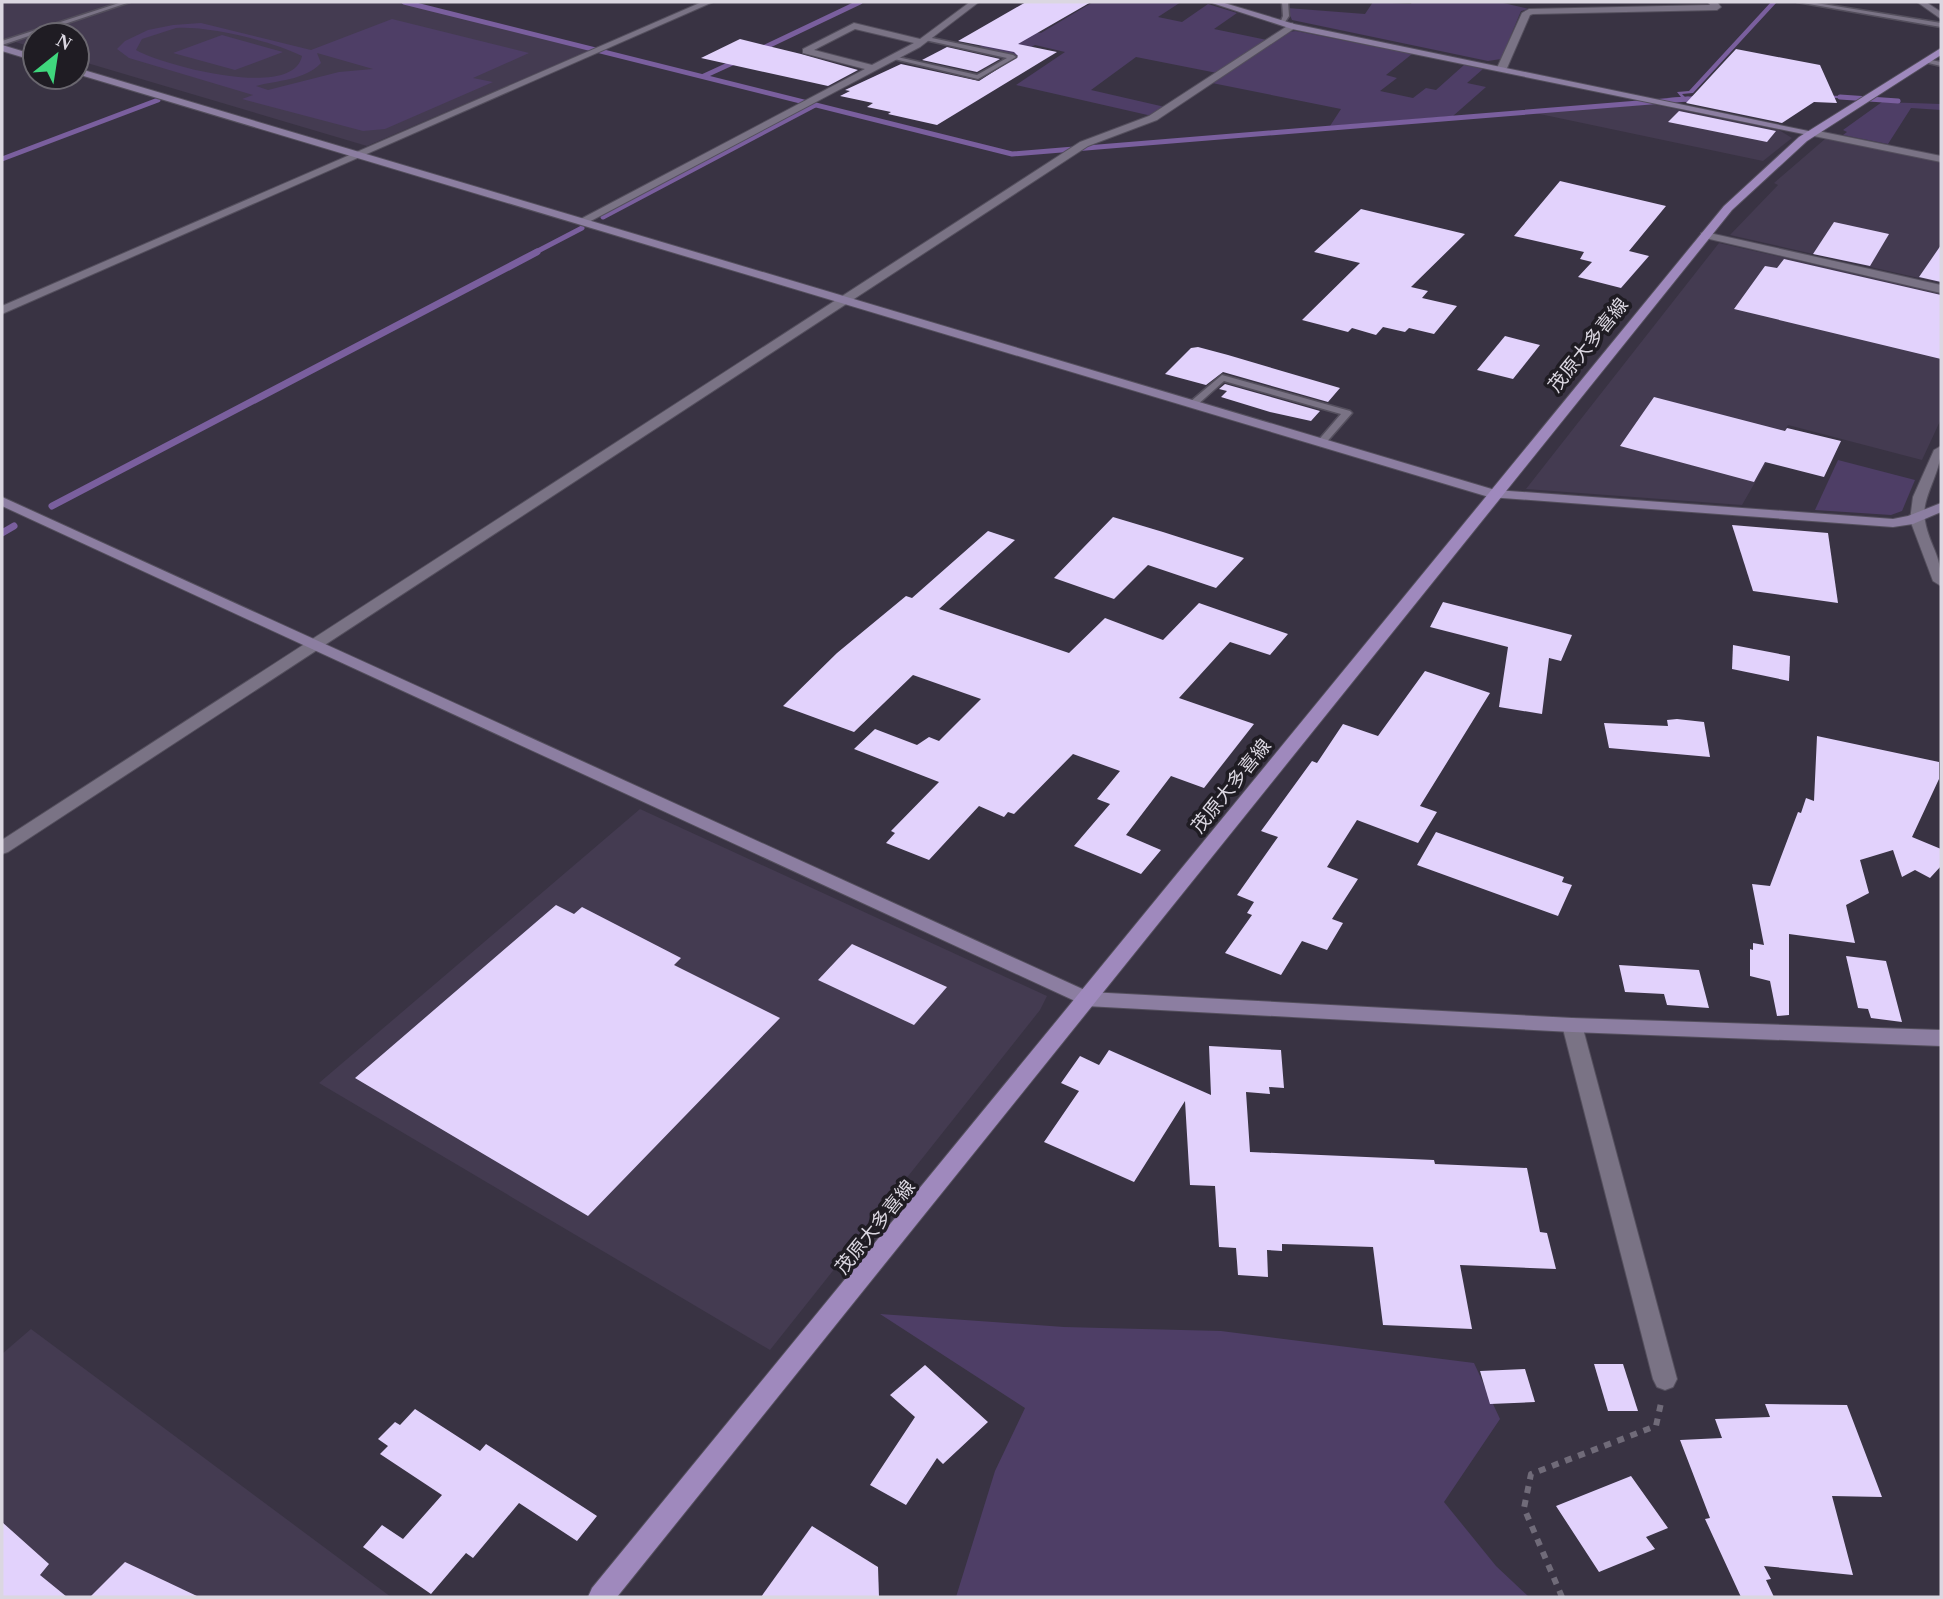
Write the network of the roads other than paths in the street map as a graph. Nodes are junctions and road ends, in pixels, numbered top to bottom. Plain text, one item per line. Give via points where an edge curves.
1 (127, 2) edge
2 (709, 2) edge
3 (975, 2) edge
4 (1213, 2) edge
5 (1285, 2) edge
6 (1712, 2) edge
7 (1800, 2) edge
8 (1921, 2) edge
9 (1941, 16) edge
10 (1287, 24) junction
11 (1941, 25) edge
12 (925, 40) junction
13 (2, 46) edge
14 (1941, 51) edge
15 (21, 53) edge
16 (892, 58) junction
17 (1926, 61) junction
18 (1941, 64) edge
19 (874, 68) junction
20 (1502, 68) junction
21 (91, 75) edge
22 (1813, 133) junction
23 (357, 155) junction
24 (1941, 159) edge
25 (581, 222) junction
26 (1705, 235) junction
27 (1941, 289) edge
28 (843, 300) junction
29 (2, 310) edge
30 (1193, 404) junction
31 (1321, 443) junction
32 (1941, 450) edge
33 (1494, 494) junction
34 (2, 501) edge
35 (1941, 507) edge
36 (1917, 520) junction
37 (1941, 581) edge
38 (313, 644) junction
39 (2, 848) edge
40 (1086, 999) junction
41 (1572, 1024) junction
42 (1941, 1038) edge
43 (1665, 1379) road end
44 (601, 1597) edge

1 - 13 lane
2 - 23 street
3 - 12 street
4 - 10 street
5 - 10 lane
6 - 20 street via 1717,7 1532,11 1526,13
7 - 11 lane
8 - 9 street
10 - 20 street
10 - 28 street via 1153,118 1084,144
12 - 16 street
12 - 16 lane via 1013,57 978,77
12 - 19 street via 854,26 806,51
13 - 15 street
14 - 17 main road, 茂原大多喜線
16 - 19 street
17 - 18 lane
17 - 22 main road, 茂原大多喜線
19 - 25 street
20 - 22 street
21 - 23 street
22 - 24 street
22 - 26 main road, 茂原大多喜線 via 1728,208
23 - 25 street
23 - 29 street
25 - 28 street
26 - 27 street
26 - 33 main road, 茂原大多喜線
28 - 30 street
28 - 38 street
30 - 31 street
30 - 31 lane via 1222,378 1347,413
31 - 33 street
32 - 36 street via 1920,497
33 - 36 street via 1892,523
33 - 40 main road, 茂原大多喜線
34 - 38 street
35 - 36 street
36 - 37 street
38 - 39 street
38 - 40 street
40 - 41 street
40 - 44 main road, 茂原大多喜線
41 - 42 street
41 - 43 street

